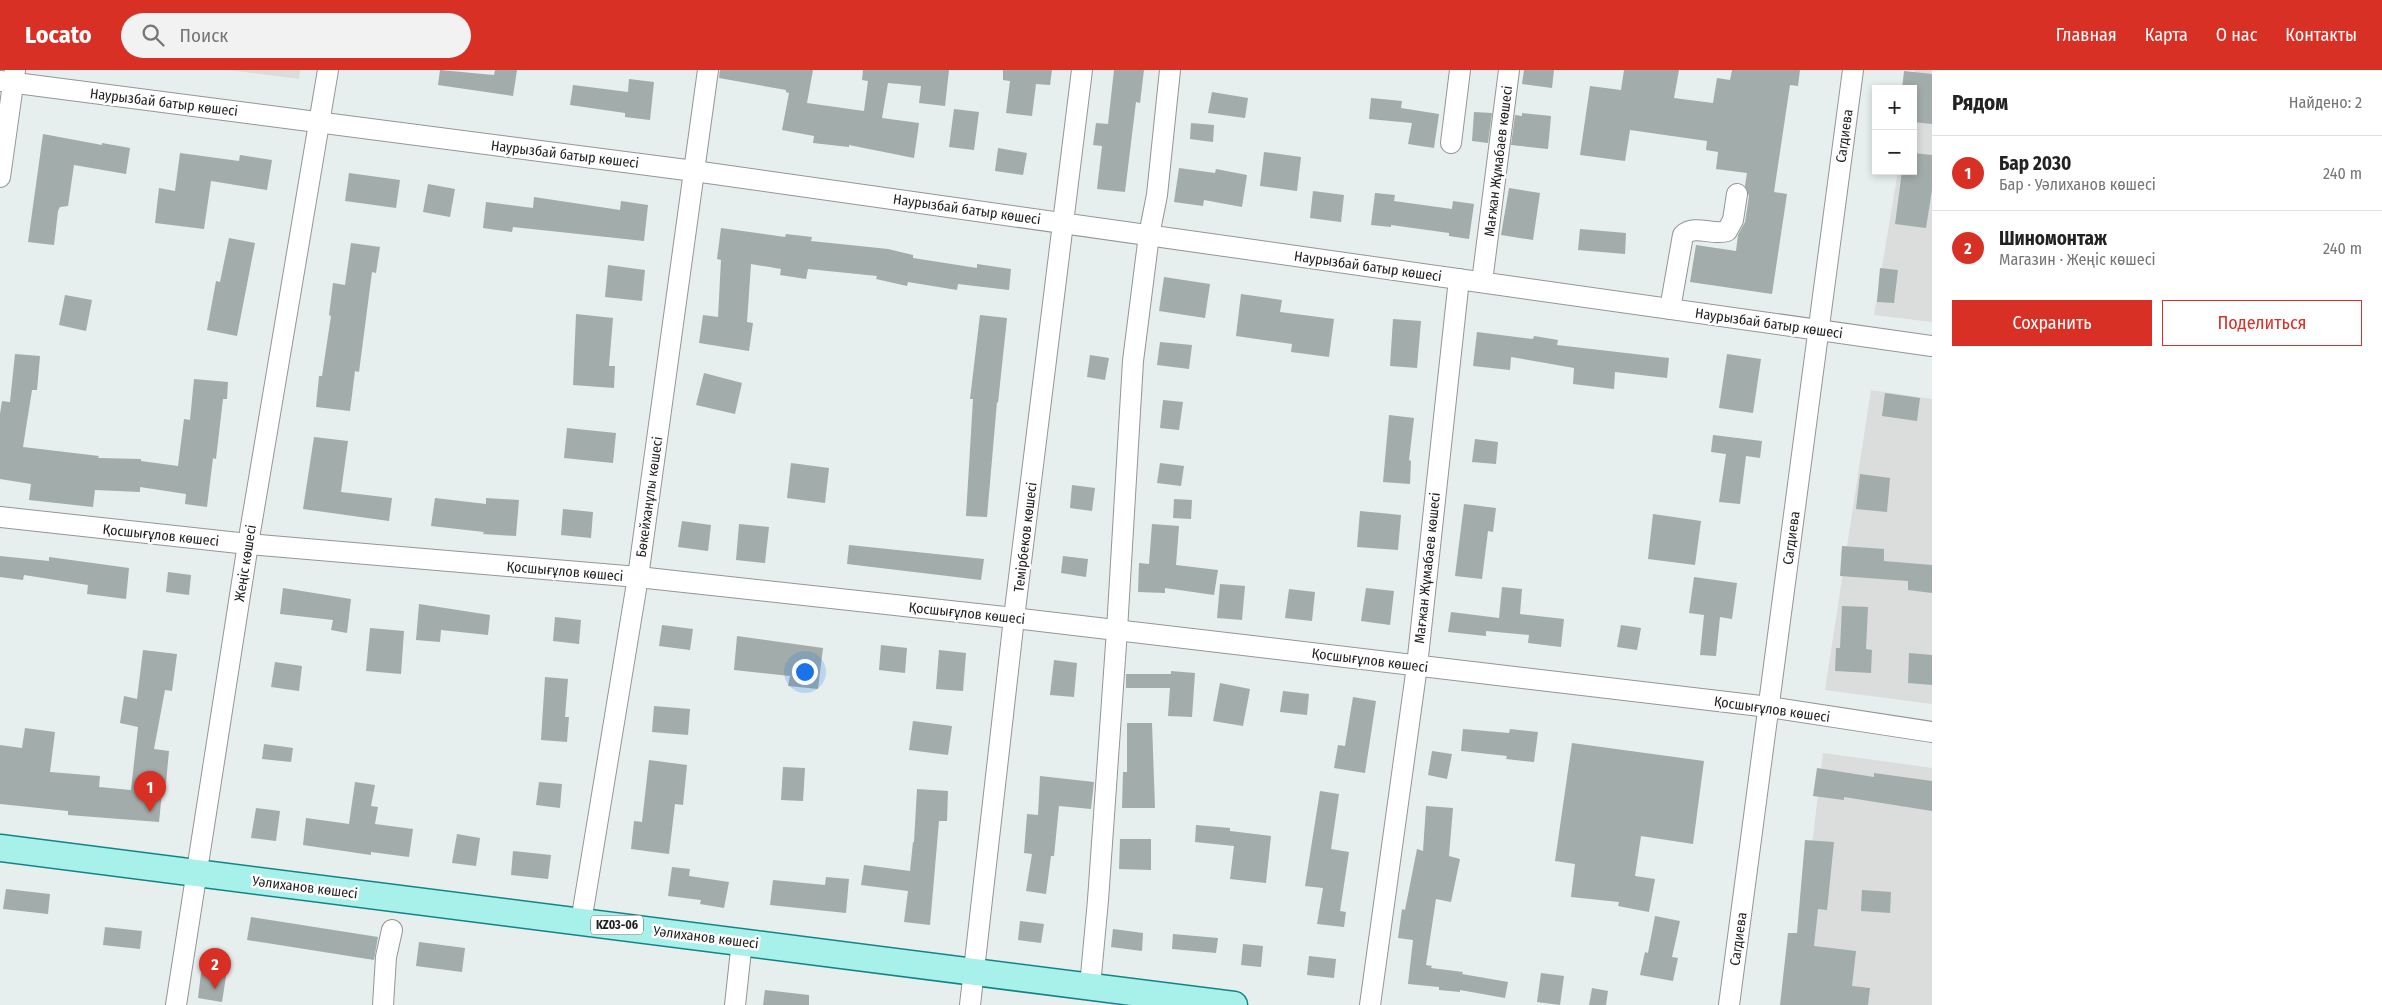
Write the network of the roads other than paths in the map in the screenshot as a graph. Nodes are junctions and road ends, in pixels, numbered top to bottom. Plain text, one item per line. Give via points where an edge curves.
1 (328, 70) edge
2 (708, 70) edge
3 (1082, 70) edge
4 (1170, 70) edge
5 (1460, 70) edge
6 (1509, 70) edge
7 (1853, 70) edge
8 (10, 78) edge
9 (320, 122) junction
10 (1451, 143) dead end
11 (694, 171) junction
12 (0, 177) edge
13 (1736, 194) dead end
14 (1065, 223) junction
15 (1150, 235) junction
16 (1459, 279) junction
17 (1482, 282) junction
18 (1670, 309) junction
19 (1818, 329) junction
20 (1932, 346) edge
21 (0, 517) edge
22 (248, 544) junction
23 (638, 577) junction
24 (1014, 618) junction
25 (1117, 630) junction
26 (1417, 666) junction
27 (1768, 707) junction
28 (1932, 732) edge
29 (0, 848) edge
30 (197, 873) junction
31 (581, 922) junction
32 (392, 930) dead end
33 (742, 941) junction
34 (972, 972) junction
35 (1090, 986) junction
36 (1191, 1002) edge
37 (176, 1005) edge
38 (384, 1005) edge
39 (735, 1005) edge
40 (970, 1005) edge
41 (1234, 1005) edge
42 (1370, 1005) edge
43 (1729, 1005) edge

1 - 9 street, Жеңіс көшесі
2 - 11 street, Бөкейханұлы көшесі
3 - 14 street, Темірбеков көшесі
4 - 15 street
5 - 10 street
6 - 17 street, Мағжан Жұмабаев көшесі
7 - 19 street, Сагдиева
8 - 9 street, Наурызбай батыр көшесі
8 - 12 street
9 - 11 street, Наурызбай батыр көшесі
9 - 22 street, Жеңіс көшесі
11 - 14 street, Наурызбай батыр көшесі
11 - 23 street, Бөкейханұлы көшесі
13 - 18 street via 1727,231 1692,230 1683,235
14 - 15 street, Наурызбай батыр көшесі
14 - 24 street, Темірбеков көшесі
15 - 16 street, Наурызбай батыр көшесі
15 - 25 street via 1133,361
16 - 17 street, Наурызбай батыр көшесі
16 - 26 street, Мағжан Жұмабаев көшесі
17 - 18 street, Наурызбай батыр көшесі
18 - 19 street, Наурызбай батыр көшесі
19 - 20 street, Наурызбай батыр көшесі
19 - 27 street, Сагдиева
21 - 22 street, Қосшығұлов көшесі
22 - 23 street, Қосшығұлов көшесі
22 - 30 street, Жеңіс көшесі
23 - 24 street, Қосшығұлов көшесі
23 - 31 street, Бөкейханұлы көшесі
24 - 25 street, Қосшығұлов көшесі
24 - 34 street, Темірбеков көшесі
25 - 26 street, Қосшығұлов көшесі
25 - 35 street
26 - 27 street, Қосшығұлов көшесі
26 - 42 street, Мағжан Жұмабаев көшесі
27 - 28 street, Қосшығұлов көшесі
27 - 43 street, Сагдиева
29 - 30 main road, Уәлиханов көшесі / KZ03-06
30 - 31 main road, Уәлиханов көшесі / KZ03-06
30 - 37 street, Жеңіс көшесі
31 - 33 main road, Уәлиханов көшесі / KZ03-06
32 - 38 street via 386,957
33 - 34 main road, Уәлиханов көшесі / KZ03-06
33 - 39 street
34 - 35 main road, Уәлиханов көшесі / KZ03-06
34 - 40 street, Темірбеков көшесі
35 - 36 main road, Уәлиханов көшесі / KZ03-06
36 - 41 main road, Уәлиханов көшесі / KZ03-06

